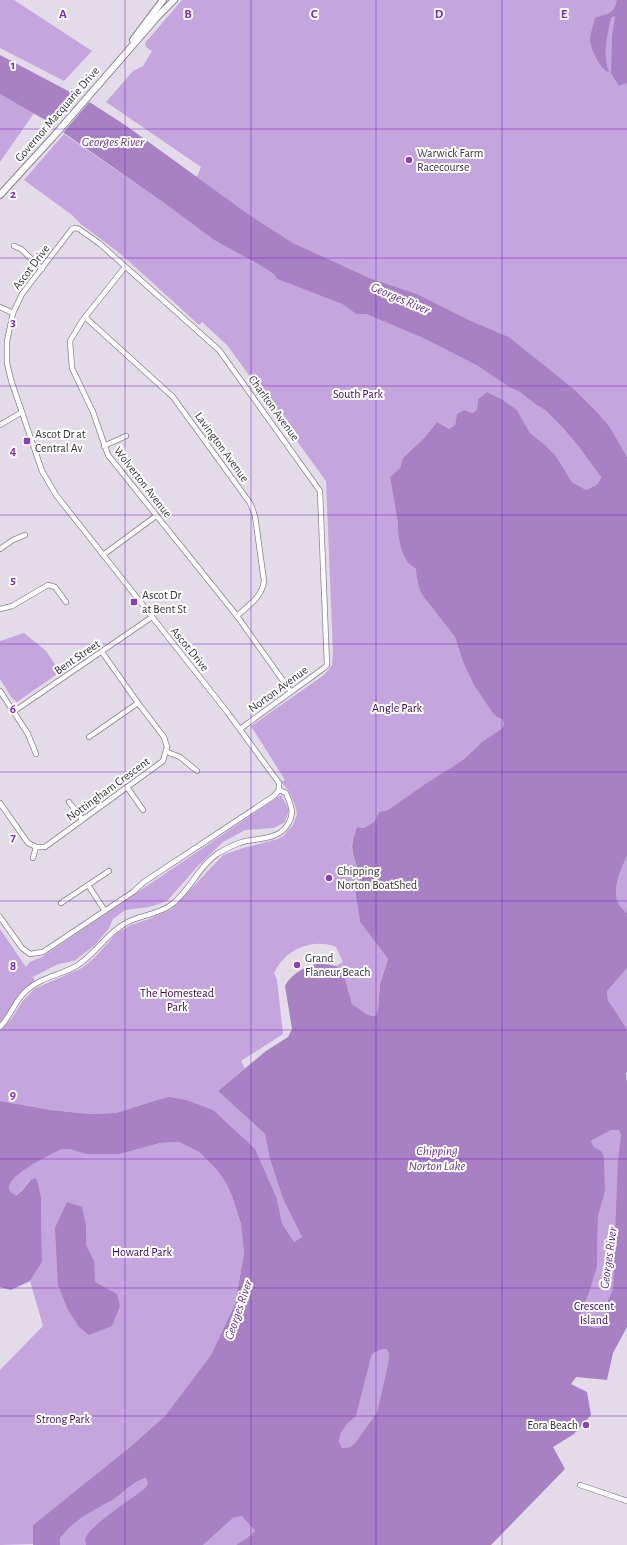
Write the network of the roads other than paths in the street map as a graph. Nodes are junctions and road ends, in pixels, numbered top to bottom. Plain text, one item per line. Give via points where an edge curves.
1 (163, 0) edge
2 (174, 0) edge
3 (115, 64) junction
4 (0, 195) edge
5 (75, 228) joint
6 (14, 246) dead end
7 (125, 267) junction
8 (42, 269) junction
9 (0, 307) edge
10 (13, 313) junction
11 (85, 318) junction
12 (22, 412) junction
13 (0, 425) edge
14 (126, 436) dead end
15 (104, 446) junction
16 (156, 516) junction
17 (24, 535) dead end
18 (0, 549) edge
19 (103, 555) junction
20 (66, 602) dead end
21 (0, 609) edge
22 (237, 616) junction
23 (152, 617) junction
24 (102, 652) junction
25 (327, 665) joint
26 (0, 691) edge
27 (291, 692) junction
28 (138, 703) junction
29 (13, 712) junction
30 (240, 729) junction
31 (89, 737) dead end
32 (167, 752) junction
33 (36, 754) dead end
34 (197, 771) dead end
35 (127, 787) junction
36 (279, 790) junction
37 (69, 802) dead end
38 (0, 803) edge
39 (143, 810) dead end
40 (82, 819) junction
41 (36, 847) junction
42 (33, 858) dead end
43 (109, 871) dead end
44 (88, 885) junction
45 (61, 903) dead end
46 (105, 911) junction
47 (0, 917) edge
48 (0, 1026) edge
49 (580, 1485) dead end
50 (627, 1501) edge

1 - 3 main road, Governor Macquarie Drive
2 - 3 main road, Governor Macquarie Drive
3 - 4 main road, Governor Macquarie Drive
5 - 7 street, Charlton Avenue via 100,244
5 - 8 street, Ascot Drive
6 - 8 street via 21,249
7 - 11 street, Wolverton Avenue
7 - 25 street, Charlton Avenue via 219,350 320,491
8 - 10 street, Ascot Drive via 22,294
9 - 10 street
10 - 12 street, Ascot Drive via 6,357
11 - 15 street, Wolverton Avenue via 70,341 72,368 93,412
11 - 22 street, Lavington Avenue via 173,397 250,503 255,516 263,589
12 - 13 street
12 - 19 street, Ascot Drive via 49,484
14 - 15 street
15 - 16 street, Wolverton Avenue via 108,455
16 - 19 street
16 - 22 street, Wolverton Avenue
17 - 18 street
19 - 23 street, Ascot Drive
20 - 21 street via 55,587 48,585 12,606
22 - 27 street, Wolverton Avenue
23 - 24 street, Bent Street
23 - 30 street, Ascot Drive
24 - 28 street
24 - 29 street, Bent Street
25 - 27 street, Norton Avenue
26 - 29 street
27 - 30 street, Norton Avenue
28 - 31 street
28 - 32 street via 164,737
29 - 33 street via 28,734
30 - 36 street, Ascot Drive via 279,783
32 - 34 street via 180,757
32 - 35 street, Nottingham Crescent via 163,761
35 - 39 street
35 - 40 street, Nottingham Crescent
36 - 46 street via 274,796 144,882
36 - 48 street, Ascot Drive via 286,793 293,810 283,830 275,835 233,845 216,855 168,907 125,923 79,965 28,989
37 - 40 street
38 - 41 street via 25,839
40 - 41 street, Nottingham Crescent via 49,844
41 - 42 street
43 - 44 street
44 - 45 street
44 - 46 street
46 - 47 street via 43,952 30,954 22,948
49 - 50 street

